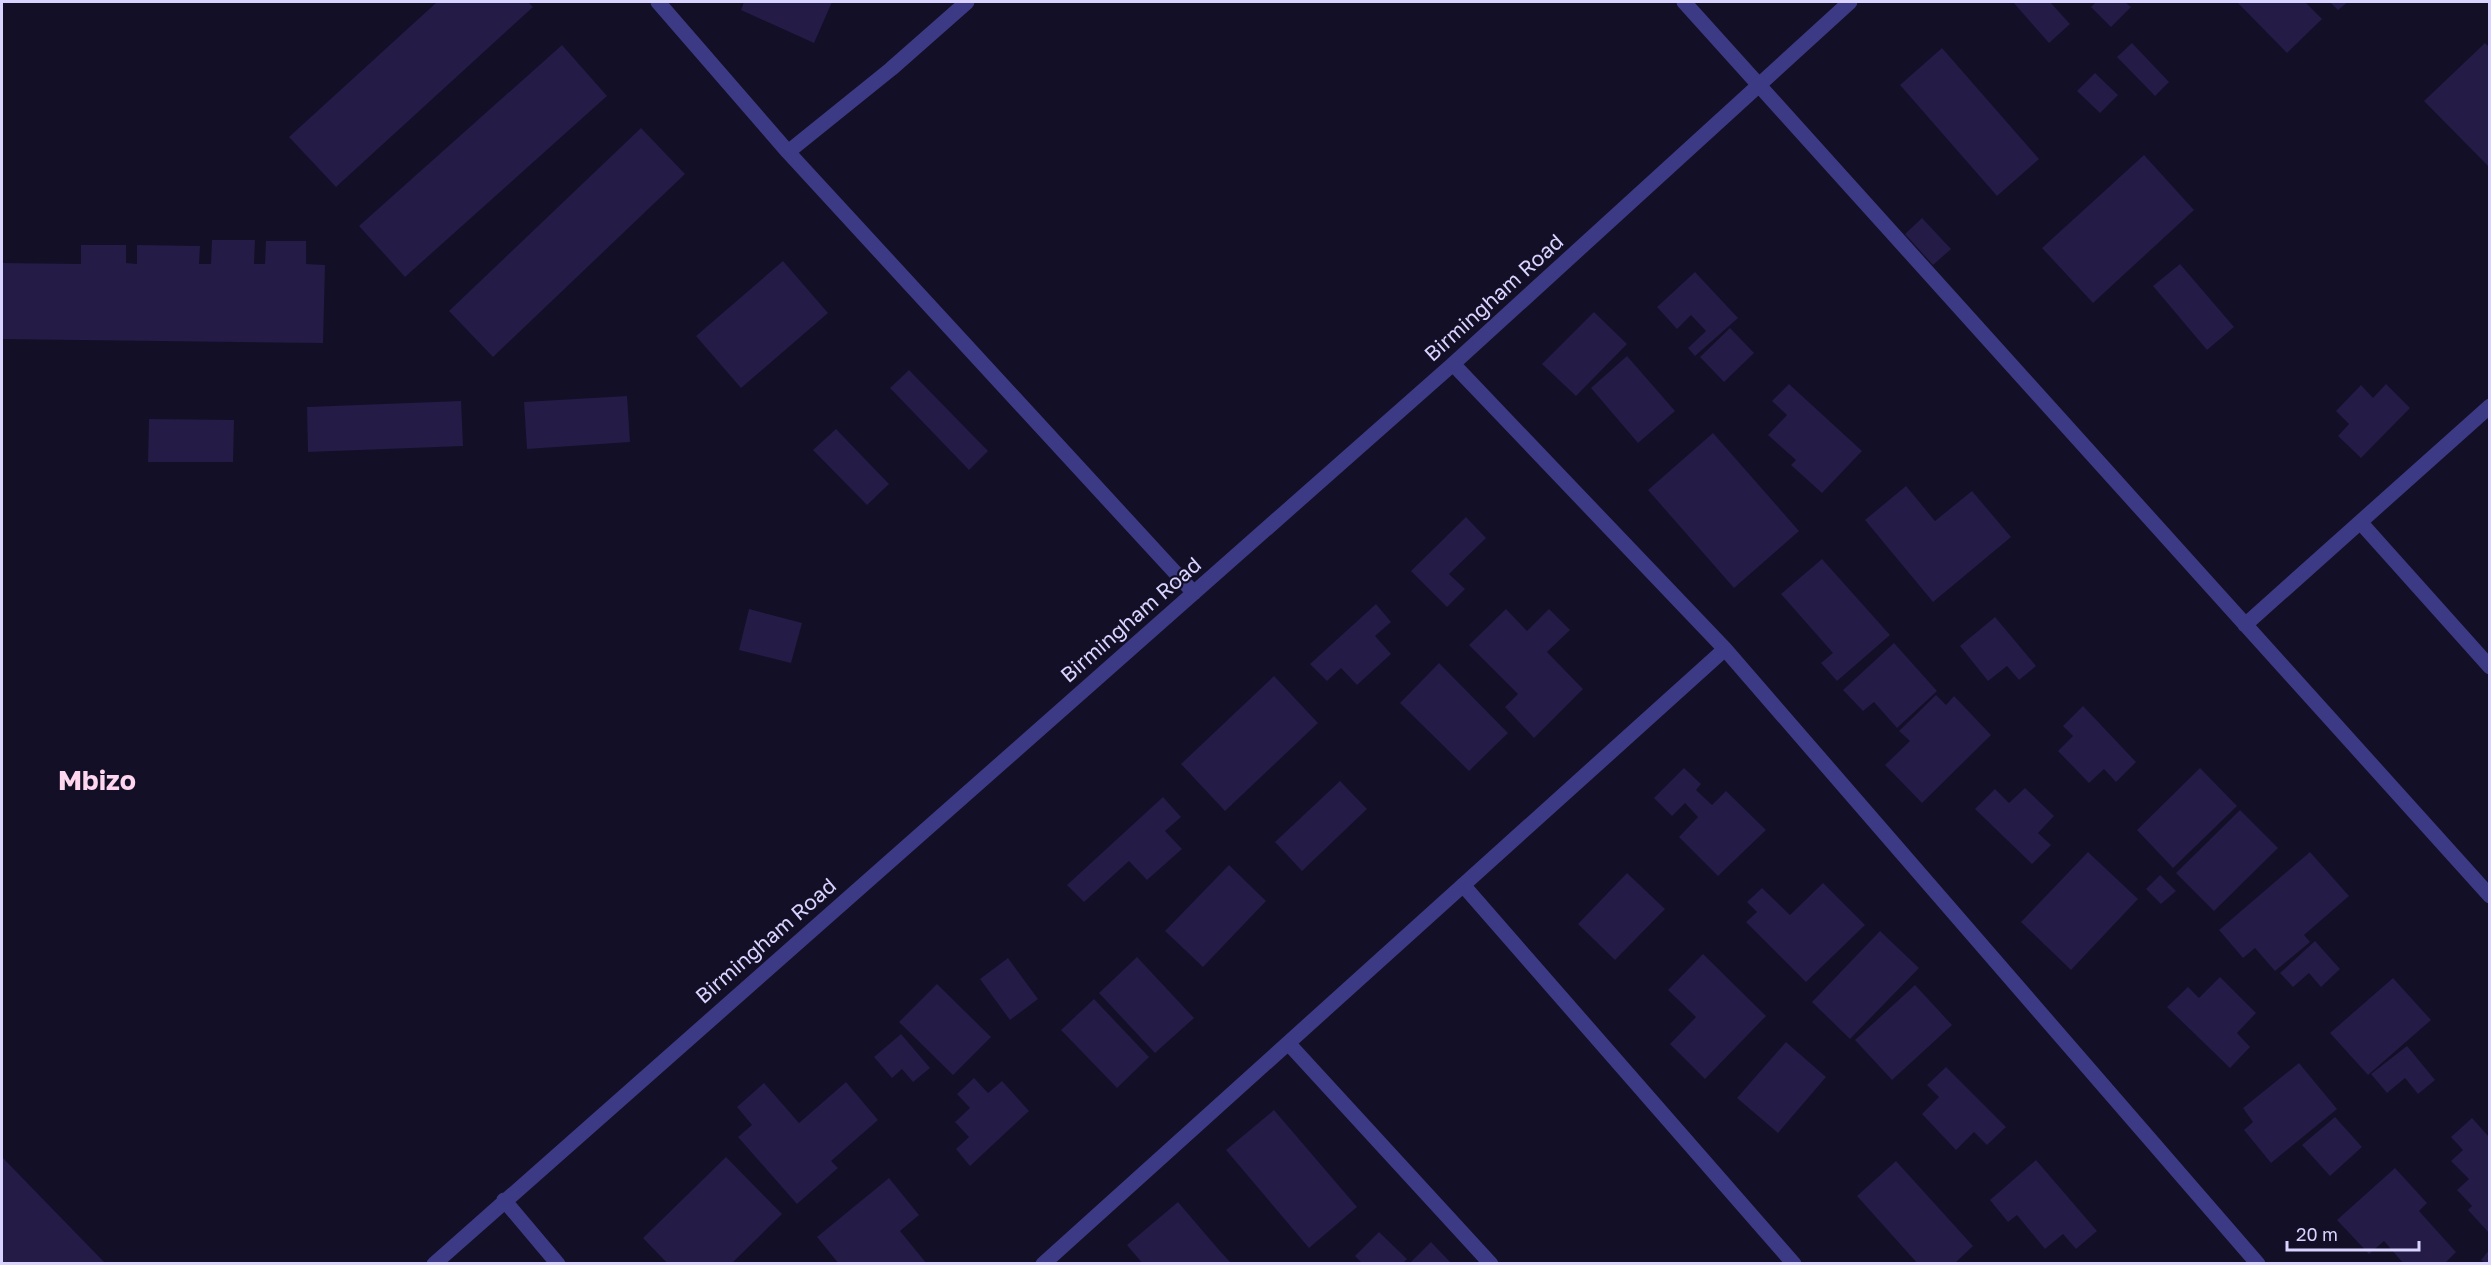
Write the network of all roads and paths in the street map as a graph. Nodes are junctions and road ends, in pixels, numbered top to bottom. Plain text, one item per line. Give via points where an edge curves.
1 (658, 2) edge
2 (967, 2) edge
3 (1684, 2) edge
4 (1850, 2) edge
5 (1760, 83) junction
6 (788, 152) junction
7 (1453, 364) junction
8 (2490, 406) edge
9 (2361, 523) junction
10 (1194, 593) junction
11 (2246, 625) junction
12 (1725, 649) junction
13 (2490, 667) edge
14 (1462, 885) junction
15 (2490, 896) edge
16 (1288, 1043) junction
17 (504, 1200) junction
18 (434, 1263) edge
19 (558, 1263) edge
20 (1043, 1263) edge
21 (1491, 1263) edge
22 (1794, 1263) edge
23 (2258, 1263) edge

1 - 6 street
2 - 6 street
3 - 5 street
4 - 5 street, Birmingham Road
5 - 7 street, Birmingham Road
5 - 11 street
6 - 10 street
7 - 10 street, Birmingham Road
7 - 12 street
8 - 9 street
9 - 11 street
9 - 13 street
10 - 17 street, Birmingham Road
11 - 15 street
12 - 14 street
12 - 23 street
14 - 16 street
14 - 22 street
16 - 20 street
16 - 21 street
17 - 18 street, Birmingham Road
17 - 19 street

